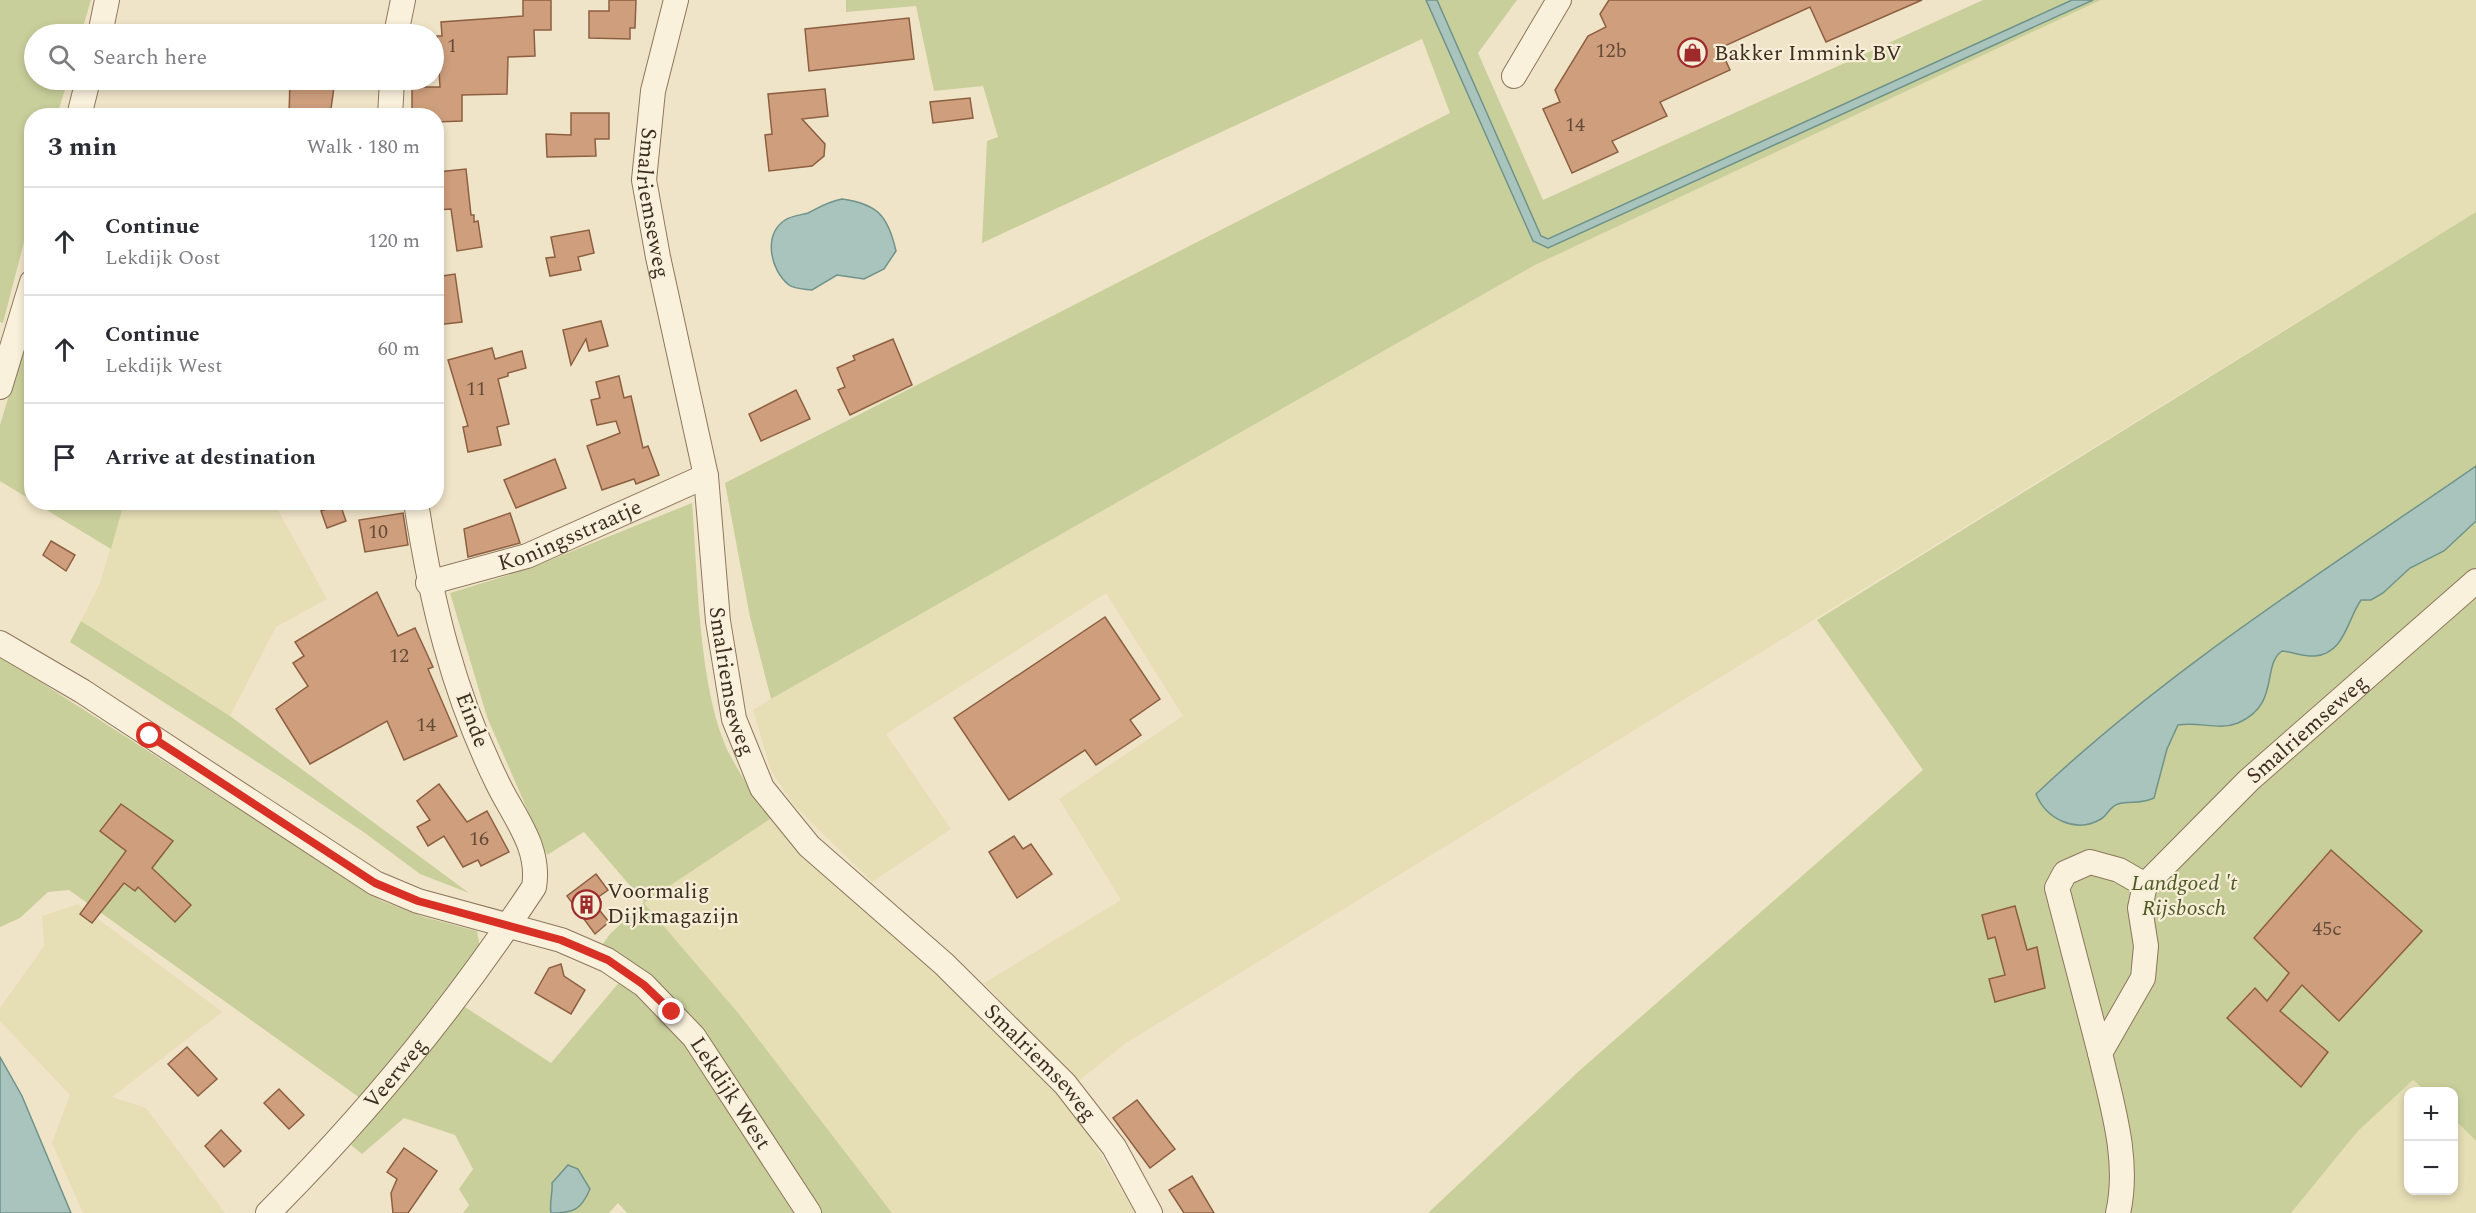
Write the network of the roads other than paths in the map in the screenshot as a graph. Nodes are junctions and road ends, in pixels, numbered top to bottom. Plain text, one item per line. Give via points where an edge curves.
1 (107, 0) edge
2 (403, 0) edge
3 (676, 0) edge
4 (1559, 0) edge
5 (102, 24) edge
6 (398, 24) edge
7 (1514, 76) dead end
8 (86, 90) edge
9 (391, 90) edge
10 (81, 108) edge
11 (390, 108) edge
12 (24, 308) edge
13 (0, 387) edge
14 (706, 476) junction
15 (417, 510) edge
16 (2476, 581) edge
17 (428, 583) junction
18 (0, 643) edge
19 (2145, 885) junction
20 (510, 924) junction
21 (2085, 996) junction
22 (2126, 1004) junction
23 (2100, 1053) junction
24 (268, 1213) edge
25 (809, 1213) edge
26 (1150, 1213) edge
27 (2118, 1213) edge

1 - 5 street
2 - 6 street
3 - 14 street, Smalriemseweg via 653,91 644,180
4 - 7 street
8 - 10 street
9 - 11 street
12 - 13 street
14 - 17 street, Koningsstraatje via 527,556
14 - 26 street, Smalriemseweg via 718,621 734,719 762,788 809,846 944,964 1065,1084 1114,1147
15 - 17 street, Einde
16 - 19 street, Smalriemseweg via 2249,780
17 - 20 street, Einde via 467,714 531,849 534,887
18 - 20 street, Lekdijk West via 82,691 375,883 418,901
19 - 21 street via 2119,870 2090,862 2065,873 2060,880 2057,888
19 - 22 street via 2140,908 2146,946 2143,978
20 - 24 street, Veerweg via 368,1106
20 - 25 street, Lekdijk West via 598,956 644,985 694,1037
21 - 22 street via 2098,1002
21 - 23 street
22 - 23 street
23 - 27 street via 2123,1174

